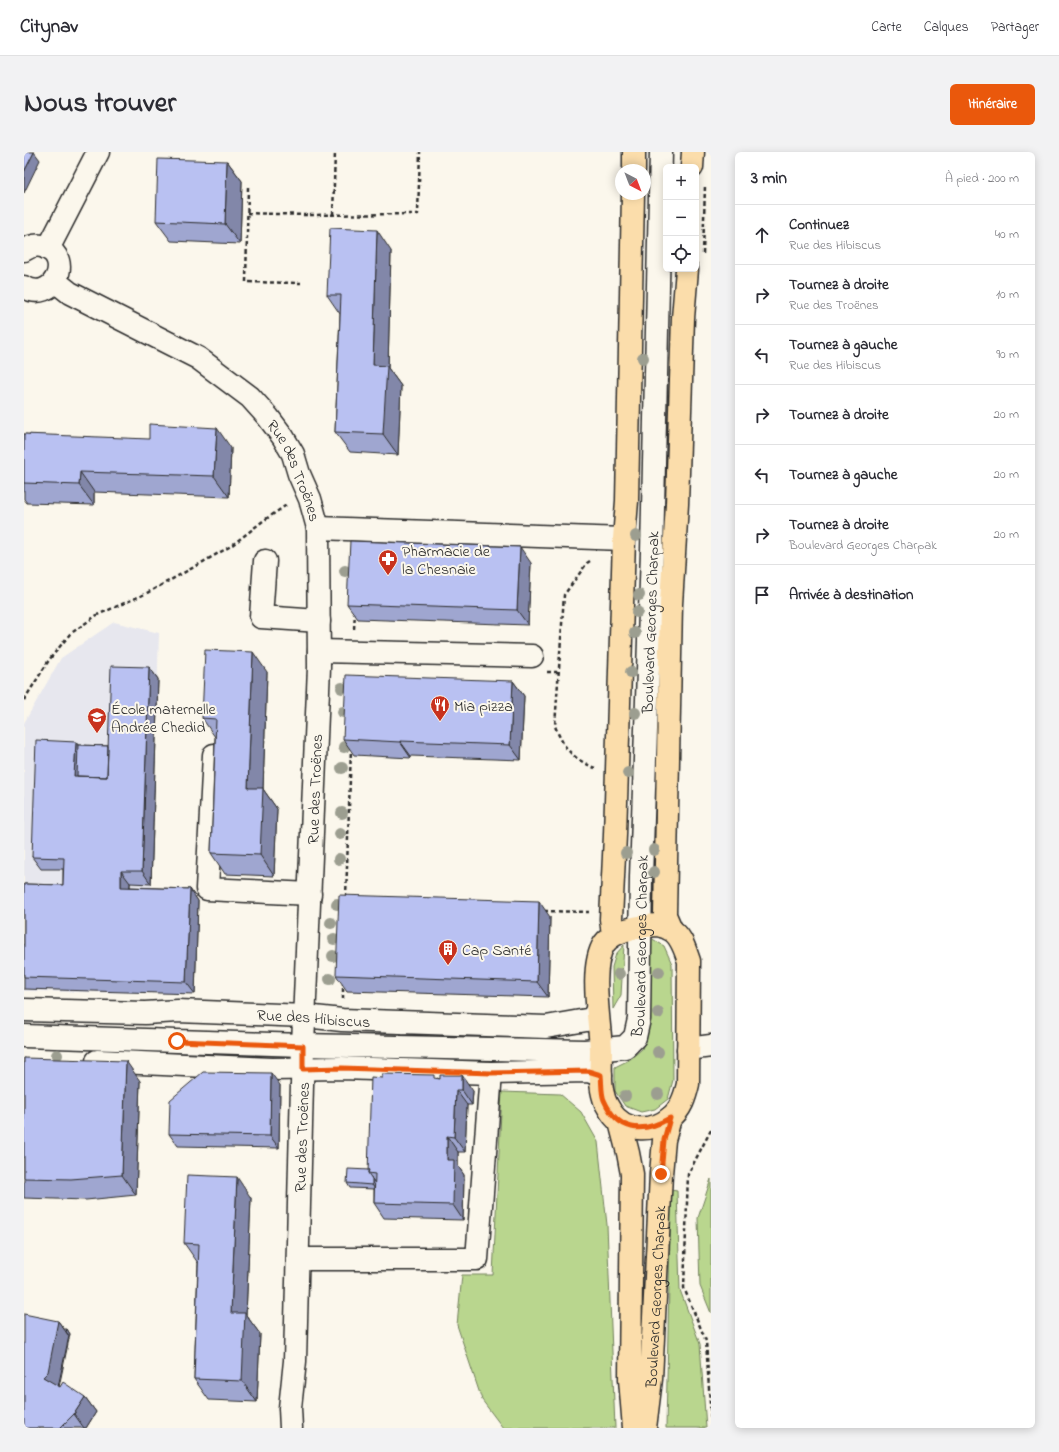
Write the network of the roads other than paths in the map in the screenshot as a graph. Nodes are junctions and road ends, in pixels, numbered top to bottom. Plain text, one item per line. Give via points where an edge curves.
1 (98, 152) edge
2 (634, 152) edge
3 (661, 152) edge
4 (693, 152) edge
5 (634, 164) edge
6 (692, 164) edge
7 (633, 200) edge
8 (48, 249) junction
9 (24, 250) edge
10 (687, 272) edge
11 (55, 281) junction
12 (24, 287) edge
13 (318, 528) junction
14 (624, 539) junction
15 (265, 561) dead end
16 (319, 621) junction
17 (319, 651) junction
18 (532, 656) dead end
19 (214, 755) edge
20 (310, 894) junction
21 (640, 927) junction
22 (671, 929) junction
23 (613, 935) junction
24 (24, 1010) edge
25 (597, 1010) junction
26 (305, 1016) junction
27 (24, 1036) edge
28 (303, 1046) junction
29 (711, 1046) edge
30 (688, 1049) junction
31 (593, 1050) junction
32 (80, 1061) edge
33 (303, 1069) junction
34 (491, 1073) junction
35 (601, 1075) junction
36 (670, 1118) junction
37 (620, 1122) junction
38 (298, 1259) junction
39 (291, 1428) edge
40 (634, 1428) edge
41 (645, 1428) edge

1 - 8 street
2 - 5 main road
3 - 21 street, Boulevard Georges Charpak via 652,560
4 - 6 main road
7 - 14 main road, Boulevard Georges Charpak via 627,501
8 - 9 street via 34,246
8 - 11 street via 58,260
10 - 22 main road, Boulevard Georges Charpak via 670,612 665,915
11 - 12 street via 43,290 36,291
11 - 13 street, Rue des Troënes via 70,293 198,358 250,397 268,417 293,454
13 - 14 street
13 - 16 street, Rue des Troënes
14 - 23 main road, Boulevard Georges Charpak via 611,919
15 - 16 street via 260,617
16 - 17 street, Rue des Troënes
17 - 18 street
17 - 20 street, Rue des Troënes
19 - 20 street via 207,889
20 - 26 street, Rue des Troënes
21 - 22 main road via 657,925
21 - 23 main road
21 - 31 street, Boulevard Georges Charpak via 639,1019 635,1037 625,1047
22 - 30 main road, Boulevard Georges Charpak via 682,942 689,961
23 - 25 main road via 604,944 598,961
24 - 26 street, Rue des Hibiscus via 145,1013 178,1011
25 - 26 street, Rue des Hibiscus via 592,1019 546,1027 342,1020
25 - 31 main road
26 - 28 street, Rue des Troënes
27 - 28 street, Rue des Hibiscus
28 - 31 street, Rue des Hibiscus
28 - 33 street, Rue des Troënes
29 - 30 street
30 - 36 main road, Boulevard Georges Charpak via 688,1084 685,1098
31 - 35 main road
32 - 33 street
33 - 34 street
33 - 38 street, Rue des Troënes
34 - 35 street via 588,1071
34 - 38 street via 477,1259
35 - 37 main road via 604,1098
36 - 37 main road via 646,1128 636,1128
36 - 41 main road, Boulevard Georges Charpak via 664,1140 661,1174 651,1379
37 - 40 main road, Boulevard Georges Charpak via 632,1174 630,1380
38 - 39 street, Rue des Troënes

